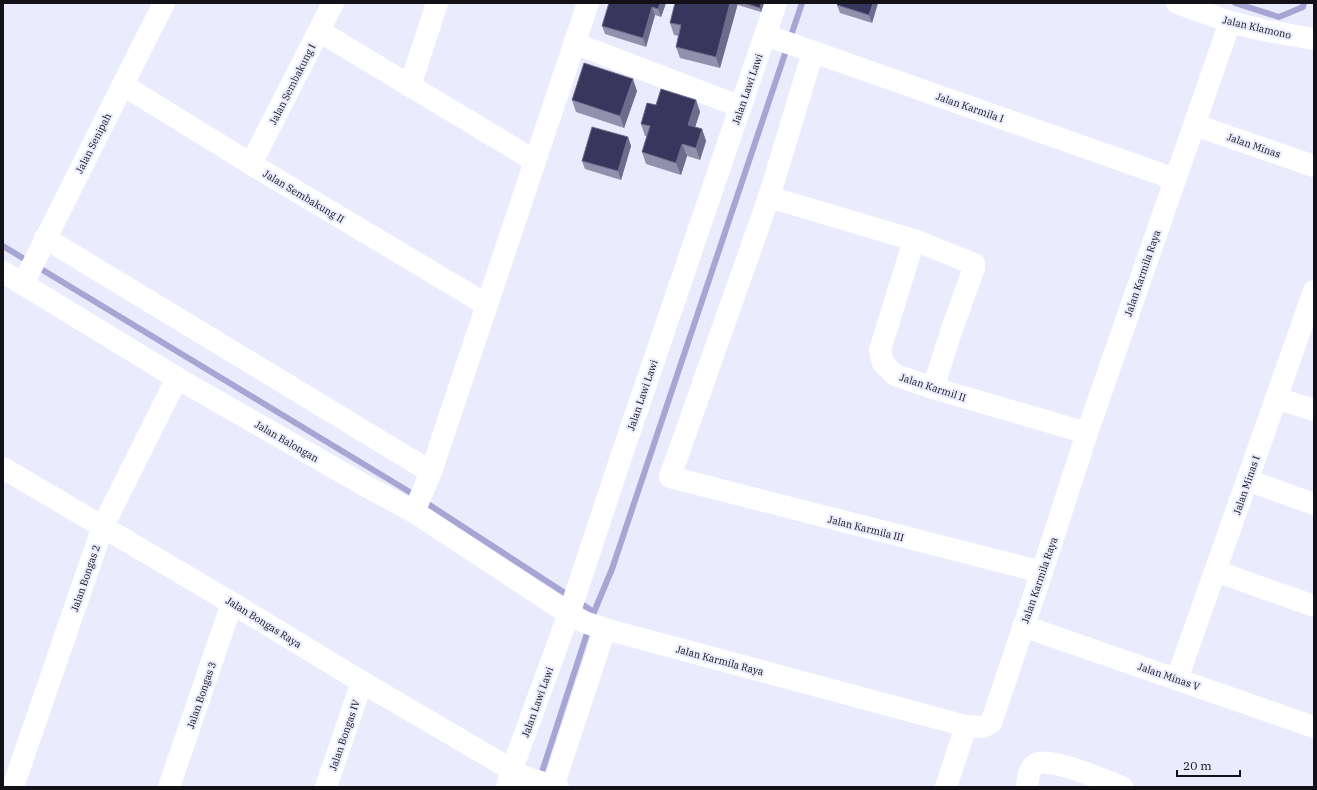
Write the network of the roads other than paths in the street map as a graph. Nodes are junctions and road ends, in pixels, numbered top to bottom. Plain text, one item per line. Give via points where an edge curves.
1 (164, 3) edge
2 (333, 3) edge
3 (437, 3) edge
4 (588, 3) edge
5 (776, 3) edge
6 (1178, 3) edge
7 (1230, 22) junction
8 (319, 31) junction
9 (1314, 39) edge
10 (574, 43) junction
11 (788, 43) junction
12 (122, 85) junction
13 (410, 86) junction
14 (741, 107) junction
15 (1195, 124) junction
16 (535, 161) junction
17 (251, 164) junction
18 (1314, 166) edge
19 (1175, 180) junction
20 (769, 196) junction
21 (914, 240) junction
22 (44, 242) junction
23 (3, 272) edge
24 (26, 277) junction
25 (1314, 290) edge
26 (487, 305) junction
27 (1309, 321) edge
28 (177, 378) junction
29 (933, 388) junction
30 (1276, 398) junction
31 (1314, 410) edge
32 (1087, 433) junction
33 (3, 468) edge
34 (429, 478) junction
35 (1247, 480) junction
36 (1314, 504) edge
37 (415, 509) junction
38 (103, 526) junction
39 (1215, 571) junction
40 (1042, 572) junction
41 (232, 603) junction
42 (1314, 606) edge
43 (585, 619) junction
44 (1023, 626) junction
45 (1177, 679) junction
46 (362, 682) junction
47 (966, 726) junction
48 (1314, 727) edge
49 (536, 782) edge
50 (13, 787) edge
51 (169, 787) edge
52 (326, 787) edge
53 (946, 787) edge
54 (1026, 787) edge
55 (1122, 787) edge

1 - 12 street, Jalan Senipah
2 - 8 street, Jalan Sembakung I
3 - 13 street
4 - 10 street
5 - 11 street, Jalan Lawi Lawi
6 - 7 street, Jalan Klamono
7 - 9 street, Jalan Klamono
7 - 15 street, Jalan Karmila Raya
8 - 13 street
8 - 17 street, Jalan Sembakung I
10 - 14 street
10 - 16 street
11 - 14 street, Jalan Lawi Lawi
11 - 19 street, Jalan Karmila I
11 - 20 street
12 - 17 street, Jalan Sembakung II
12 - 22 street, Jalan Senipah
13 - 16 street
14 - 43 street, Jalan Lawi Lawi via 579,584
15 - 18 street, Jalan Minas
15 - 19 street, Jalan Karmila Raya
16 - 26 street
17 - 26 street, Jalan Sembakung II
19 - 32 street, Jalan Karmila Raya
20 - 21 street
20 - 40 street, Jalan Karmila III via 670,477
21 - 29 street, Jalan Karmil II via 880,350 883,363 895,374
21 - 29 street via 974,264
22 - 24 street, Jalan Senipah
22 - 34 street
23 - 24 street, Jalan Balongan
24 - 28 street, Jalan Balongan
25 - 27 street, Jalan Minas I
26 - 34 street
27 - 30 street, Jalan Minas I
28 - 37 street, Jalan Balongan via 364,485
28 - 38 street, Jalan Bongas 2
29 - 32 street, Jalan Karmil II
30 - 31 street
30 - 35 street, Jalan Minas I
32 - 40 street, Jalan Karmila Raya
33 - 38 street, Jalan Bongas Raya
34 - 37 street
35 - 36 street
35 - 39 street, Jalan Minas I
37 - 43 street, Jalan Balongan
38 - 41 street, Jalan Bongas Raya
38 - 50 street, Jalan Bongas 2
39 - 42 street
39 - 45 street, Jalan Minas I
40 - 44 street, Jalan Karmila Raya
41 - 46 street, Jalan Bongas Raya
41 - 51 street, Jalan Bongas 3
43 - 47 street, Jalan Karmila Raya
43 - 49 street, Jalan Lawi Lawi
43 - 49 street
44 - 45 street, Jalan Minas V
44 - 47 street, Jalan Karmila Raya via 991,723 983,727
45 - 48 street, Jalan Minas V
46 - 49 street, Jalan Bongas Raya
46 - 52 street, Jalan Bongas IV
47 - 53 street
54 - 55 street via 1030,772 1035,765 1043,762 1060,765

